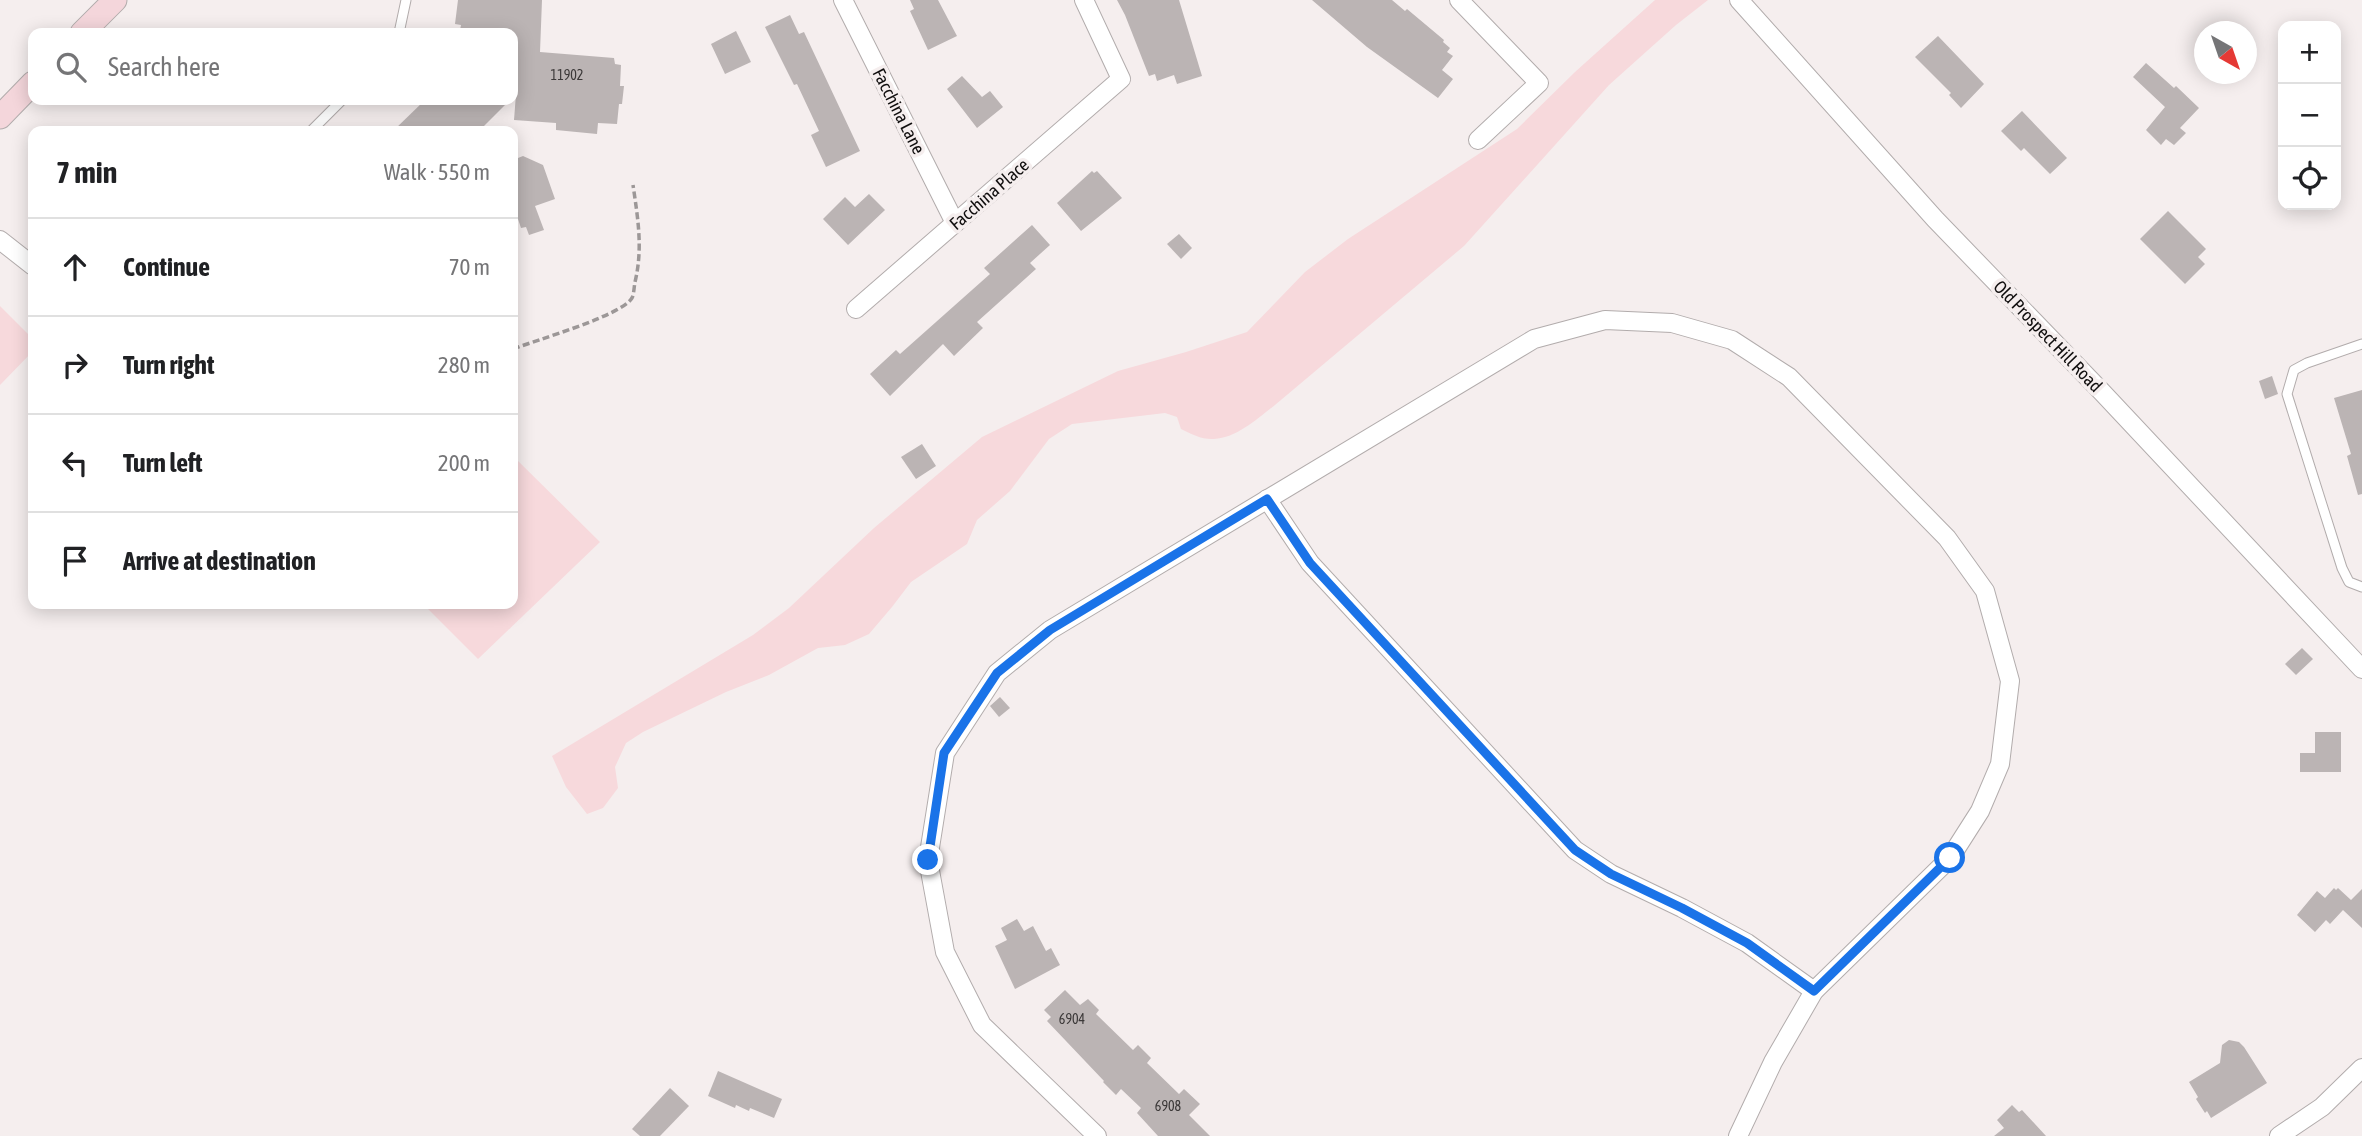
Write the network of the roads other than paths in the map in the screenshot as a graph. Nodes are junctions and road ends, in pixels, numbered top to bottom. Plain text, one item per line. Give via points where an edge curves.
1 (115, 0) edge
2 (407, 0) edge
3 (843, 0) edge
4 (1084, 0) edge
5 (1459, 0) edge
6 (1739, 0) edge
7 (87, 28) edge
8 (400, 28) edge
9 (28, 88) edge
10 (337, 105) edge
11 (0, 117) edge
12 (316, 126) edge
13 (1478, 140) dead end
14 (955, 223) junction
15 (0, 240) edge
16 (28, 262) edge
17 (856, 309) dead end
18 (2362, 344) edge
19 (1267, 499) junction
20 (2362, 587) edge
21 (2362, 669) edge
22 (1814, 991) junction
23 (2362, 1068) edge
24 (1097, 1136) edge
25 (1738, 1136) edge
26 (2279, 1136) edge

1 - 7 street
2 - 8 lane
3 - 14 street, Facchina Lane
4 - 14 street, Facchina Place via 1121,79
5 - 13 street via 1539,83
6 - 21 street, Old Prospect Hill Road via 1935,219
9 - 11 street
10 - 12 lane
14 - 17 street, Facchina Place
15 - 16 street
18 - 20 lane via 2294,370 2287,394 2342,568 2349,582
19 - 22 street via 1310,563 1575,850 1611,874 1747,943
19 - 22 street via 1534,339 1605,320 1672,323 1732,340 1790,377 1947,538 1985,590 2010,681 2000,764 1980,811 1950,858
19 - 24 street via 1050,630 997,673 944,753 928,860 945,952 982,1025
22 - 25 street
23 - 26 street via 2322,1107

